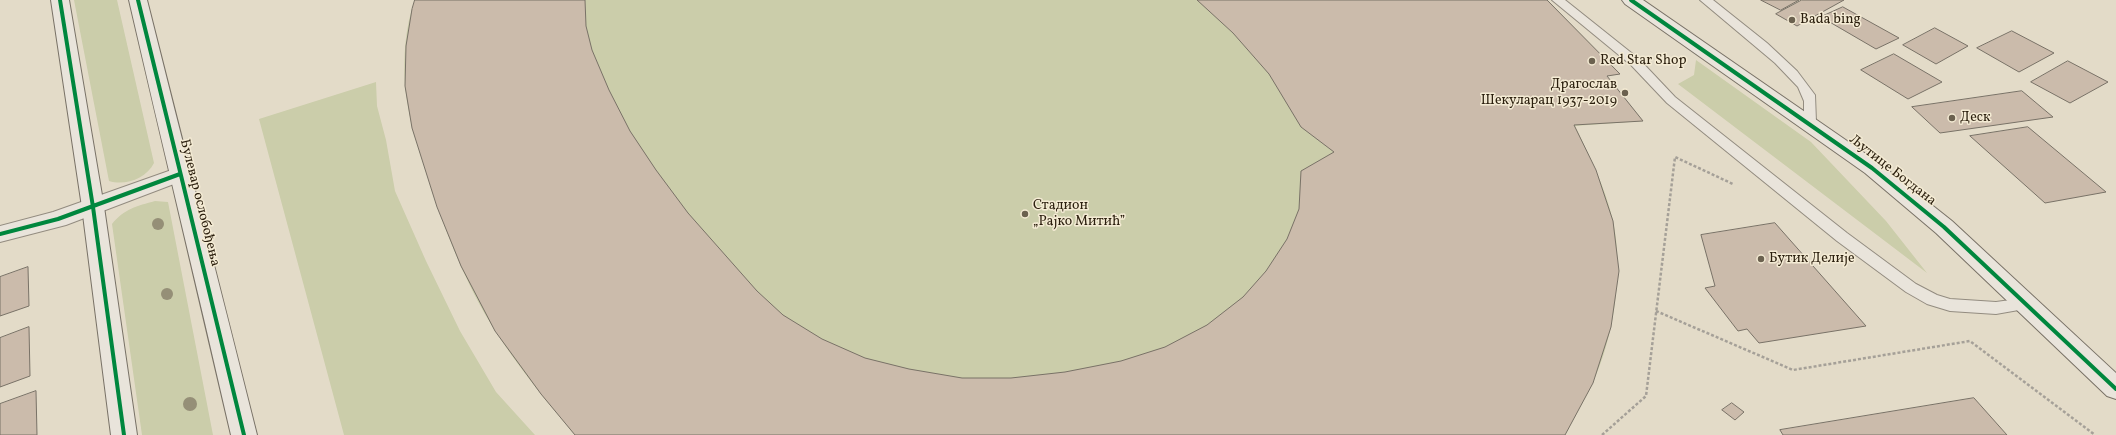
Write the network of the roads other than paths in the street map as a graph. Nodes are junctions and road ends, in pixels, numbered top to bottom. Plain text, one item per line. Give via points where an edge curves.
1 (60, 0) edge
2 (138, 0) edge
3 (1558, 0) edge
4 (1631, 0) edge
5 (1706, 0) edge
6 (1810, 122) junction
7 (180, 174) junction
8 (93, 207) junction
9 (0, 234) edge
10 (2025, 304) junction
11 (2116, 388) edge
12 (124, 435) edge
13 (244, 435) edge

1 - 8 main road
2 - 7 main road, Булевар ослобођења
3 - 10 lane via 1635,62 1672,100 1842,237 1911,288 1932,300 1950,305 1996,308
4 - 6 main road, Љутице Богдана
5 - 6 lane via 1805,85 1810,96
6 - 10 main road, Љутице Богдана via 1903,192
7 - 8 main road
7 - 13 main road, Булевар ослобођења
8 - 9 main road
8 - 12 main road
10 - 11 main road, Љутице Богдана

